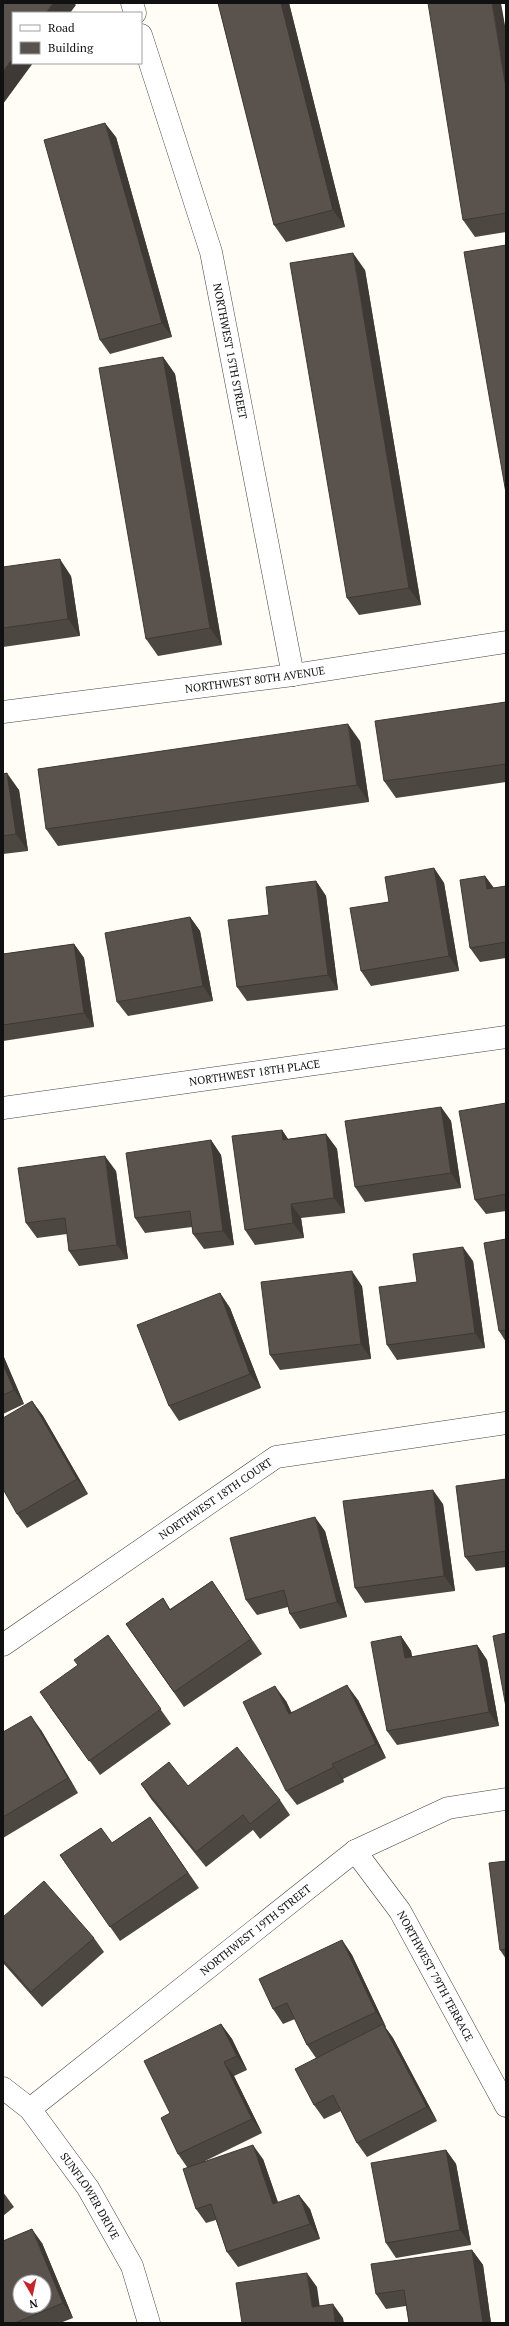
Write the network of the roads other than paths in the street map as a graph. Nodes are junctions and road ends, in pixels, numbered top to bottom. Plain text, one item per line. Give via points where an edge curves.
1 (142, 38) edge
2 (506, 642) edge
3 (293, 675) junction
4 (3, 712) edge
5 (506, 1037) edge
6 (3, 1108) edge
7 (506, 1423) edge
8 (6, 1637) edge
9 (506, 1799) edge
10 (355, 1851) junction
11 (3, 2088) edge
12 (506, 2106) edge
13 (30, 2109) junction
14 (149, 2323) edge

1 - 3 street, NORTHWEST 15TH STREET via 211,252
2 - 3 street, NORTHWEST 80TH AVENUE
3 - 4 street, NORTHWEST 80TH AVENUE
5 - 6 street, NORTHWEST 18TH PLACE
7 - 8 street, NORTHWEST 18TH COURT via 276,1457
9 - 10 street, NORTHWEST 19TH STREET via 448,1808
10 - 12 street, NORTHWEST 79TH TERRACE via 400,1911
10 - 13 street, NORTHWEST 19TH STREET
11 - 13 street, SUNFLOWER DRIVE
13 - 14 street, SUNFLOWER DRIVE via 88,2188 121,2246 132,2266

